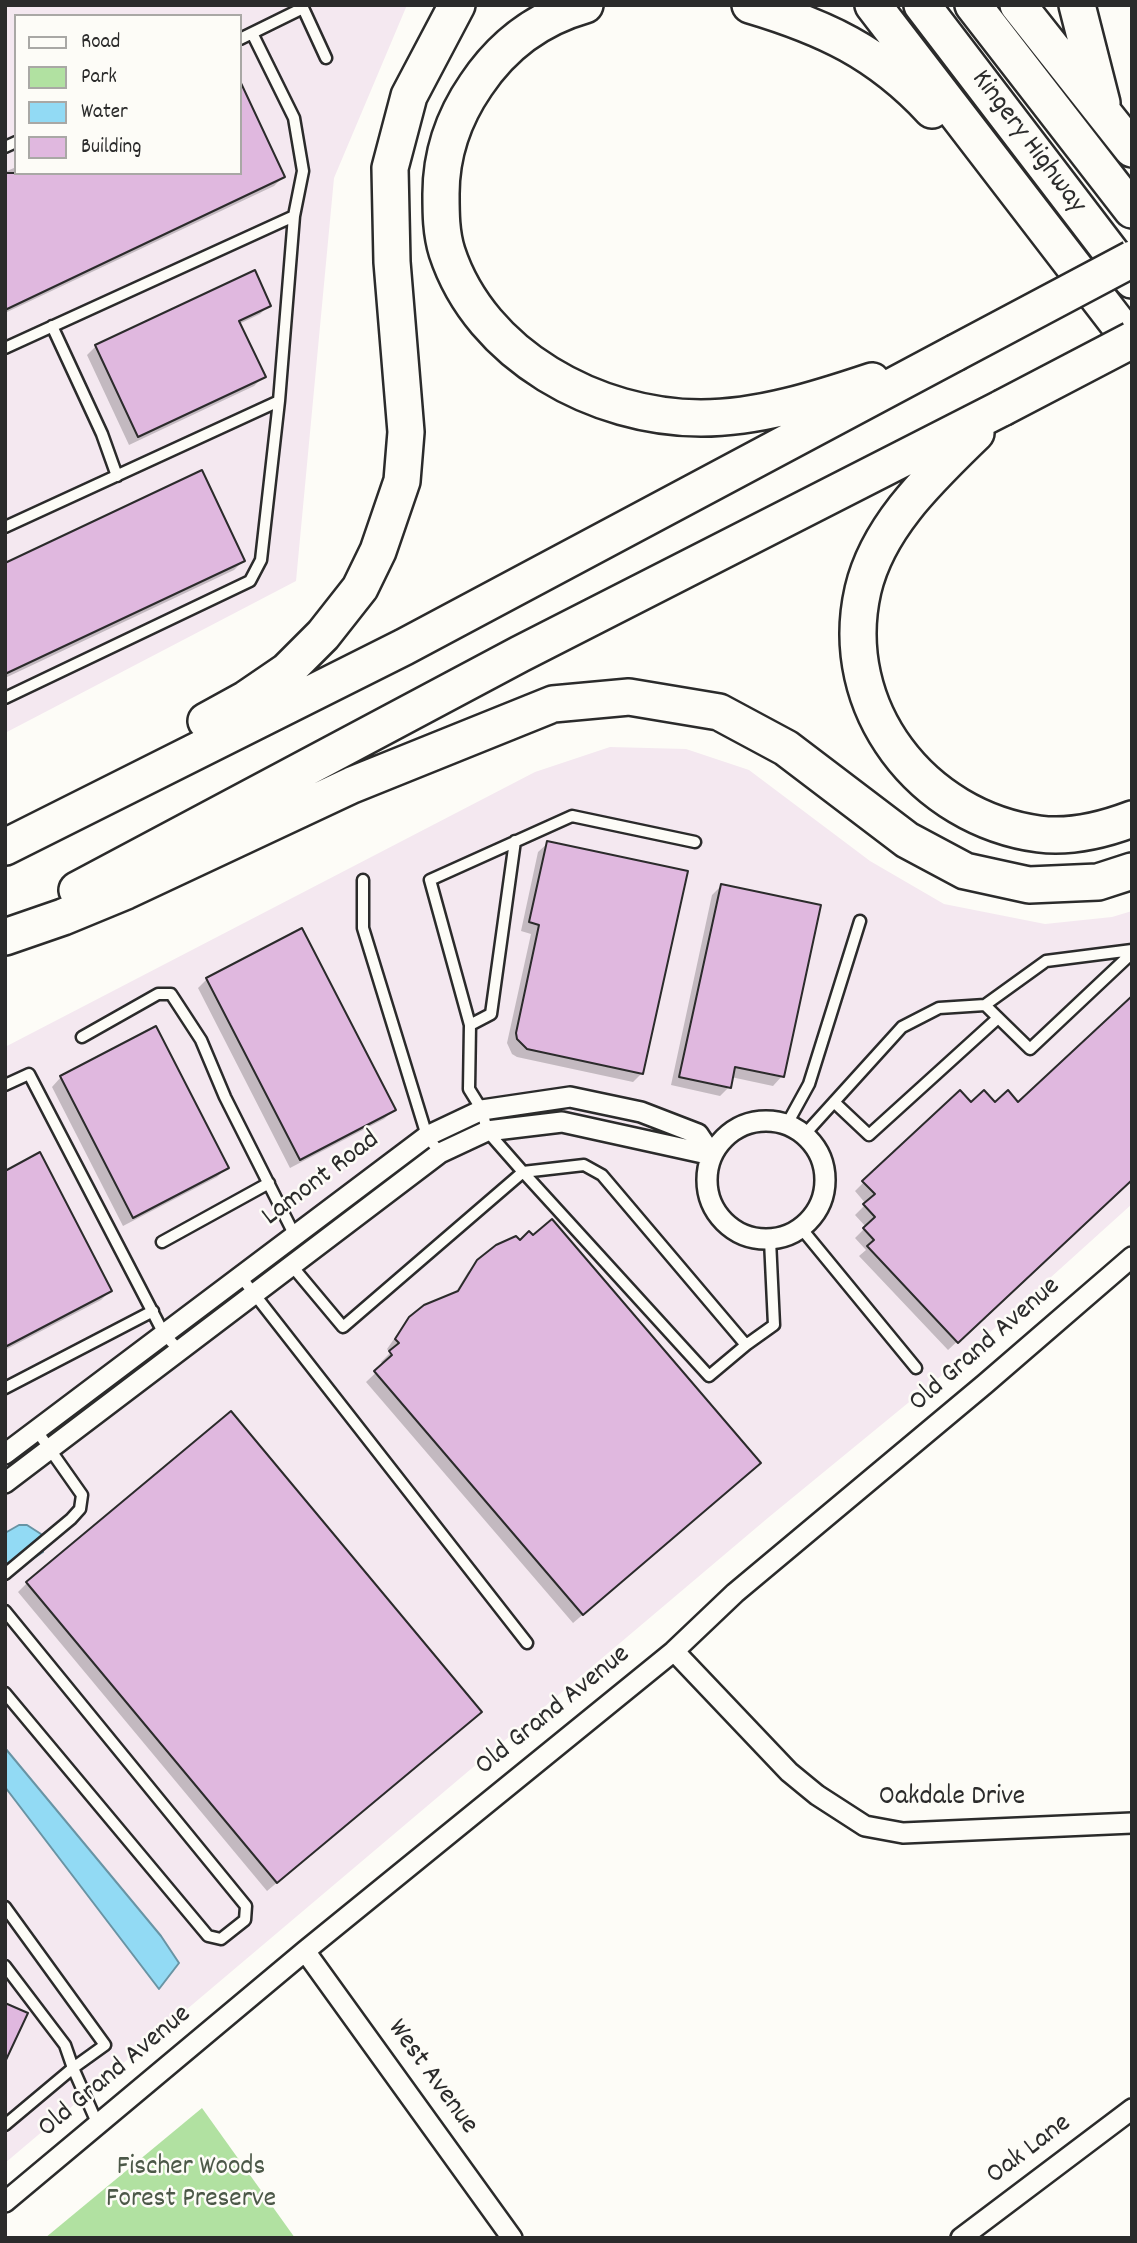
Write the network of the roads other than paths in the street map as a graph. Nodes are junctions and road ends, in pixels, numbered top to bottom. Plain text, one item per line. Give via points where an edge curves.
1 (457, 5) edge
2 (585, 5) edge
3 (750, 5) edge
4 (873, 5) edge
5 (922, 5) edge
6 (973, 5) edge
7 (1018, 5) edge
8 (1077, 5) edge
9 (252, 33) junction
10 (242, 38) edge
11 (326, 58) dead end
12 (1105, 116) junction
13 (1132, 149) edge
14 (1132, 210) edge
15 (294, 216) junction
16 (1062, 250) junction
17 (1132, 259) edge
18 (1132, 280) edge
19 (52, 326) junction
20 (1132, 341) edge
21 (5, 348) edge
22 (955, 353) junction
23 (279, 401) junction
24 (1002, 408) junction
25 (117, 476) junction
26 (5, 527) edge
27 (5, 698) edge
28 (1132, 819) edge
29 (5, 838) edge
30 (516, 841) junction
31 (695, 842) dead end
32 (5, 847) edge
33 (1132, 871) edge
34 (363, 880) dead end
35 (860, 921) dead end
36 (5, 928) edge
37 (5, 937) edge
38 (1132, 951) edge
39 (985, 1005) junction
40 (998, 1018) junction
41 (470, 1025) junction
42 (82, 1037) dead end
43 (5, 1086) edge
44 (834, 1102) junction
45 (482, 1110) junction
46 (641, 1112) junction
47 (787, 1124) junction
48 (487, 1131) junction
49 (805, 1134) junction
50 (427, 1136) junction
51 (636, 1136) junction
52 (440, 1153) junction
53 (712, 1155) junction
54 (523, 1172) junction
55 (269, 1183) junction
56 (801, 1228) junction
57 (295, 1236) junction
58 (770, 1240) junction
59 (162, 1242) dead end
60 (1132, 1257) edge
61 (292, 1266) junction
62 (241, 1276) junction
63 (254, 1295) junction
64 (153, 1311) junction
65 (164, 1334) junction
66 (746, 1345) junction
67 (180, 1351) junction
68 (916, 1368) dead end
69 (5, 1388) edge
70 (37, 1431) junction
71 (50, 1450) junction
72 (5, 1454) edge
73 (5, 1483) edge
74 (5, 1574) edge
75 (5, 1611) edge
76 (527, 1643) dead end
77 (674, 1651) junction
78 (5, 1693) edge
79 (1132, 1823) edge
80 (5, 1907) edge
81 (305, 1951) junction
82 (5, 1965) edge
83 (73, 2068) junction
84 (1132, 2109) edge
85 (98, 2124) junction
86 (5, 2125) edge
87 (5, 2202) edge
88 (512, 2238) edge
89 (961, 2238) edge

1 - 29 highway via 409,96 390,168 392,262 406,432 402,481 360,589 286,671 246,699 49,806
2 - 22 highway via 534,27 484,72 455,123 441,177 447,251 458,277 477,309 519,354 593,398 631,409 701,418 777,409
3 - 16 highway via 839,37 900,80 1027,219
4 - 16 highway
5 - 18 highway, Kingery Highway
6 - 14 highway
7 - 12 highway
8 - 12 highway
9 - 10 lane
9 - 11 lane via 303,8
9 - 15 lane via 294,118 303,171
12 - 13 highway
15 - 19 lane
15 - 23 lane
16 - 20 highway
17 - 22 highway, bridge
19 - 21 lane
19 - 25 lane
20 - 24 highway, bridge
22 - 32 highway via 404,647
23 - 25 lane
23 - 27 lane via 261,561 250,580
24 - 28 highway via 895,519 871,565 859,620 865,687 876,717 910,767 940,795 985,820 1041,834 1108,828
24 - 36 highway via 520,654
25 - 26 lane
30 - 31 lane via 572,816
30 - 41 lane via 491,1014
30 - 41 lane via 430,880
33 - 37 highway via 1098,882 1029,885 965,872 907,840 786,748 719,712 629,697 552,704 352,785 127,891
34 - 50 lane via 363,928
35 - 47 lane via 809,1084
38 - 39 lane via 1046,961
38 - 40 lane via 1030,1049
39 - 40 lane
39 - 44 lane via 939,1008 902,1027
40 - 44 lane via 869,1135
41 - 45 lane via 469,1089
42 - 55 lane via 158,994 171,994 201,1040
43 - 64 lane via 29,1074
44 - 49 lane
45 - 46 street, Lamont Road via 570,1097
45 - 48 lane
45 - 50 street, Lamont Road
46 - 51 lane
46 - 53 street, Lamont Road via 698,1135
47 - 49 street
47 - 53 street via 752,1122 722,1140
48 - 51 street, Lamont Road via 562,1122
48 - 52 street, Lamont Road
48 - 54 lane
49 - 56 street via 824,1164 826,1182 814,1216
50 - 52 lane
50 - 57 street, Lamont Road
51 - 53 street, Lamont Road
52 - 61 street, Lamont Road
53 - 58 street via 708,1195 717,1214 731,1229 750,1238
54 - 61 lane via 343,1327
54 - 66 lane via 584,1165 602,1175
54 - 66 lane via 709,1376
55 - 57 lane
55 - 59 lane
56 - 58 street
56 - 68 lane
57 - 62 street, Lamont Road
58 - 66 lane via 774,1325
60 - 77 street, Old Grand Avenue via 735,1593
61 - 63 street, Lamont Road
62 - 63 lane
62 - 65 street, Lamont Road
63 - 67 street, Lamont Road
63 - 76 lane
64 - 65 lane
64 - 69 lane
65 - 67 lane
65 - 70 street, Lamont Road
67 - 71 street, Lamont Road
70 - 71 lane
70 - 72 street, Lamont Road
71 - 73 street, Lamont Road
71 - 74 lane via 82,1495 80,1509
75 - 78 lane via 246,1906 245,1920 221,1939 208,1936
77 - 79 street, Oakdale Drive via 789,1772 864,1826 903,1833
77 - 81 street, Old Grand Avenue
80 - 83 lane via 105,2045
81 - 85 street, Old Grand Avenue
81 - 88 street, West Avenue
82 - 83 lane via 65,2045
83 - 85 lane
83 - 86 lane
84 - 89 street, Oak Lane
85 - 87 street, Old Grand Avenue

